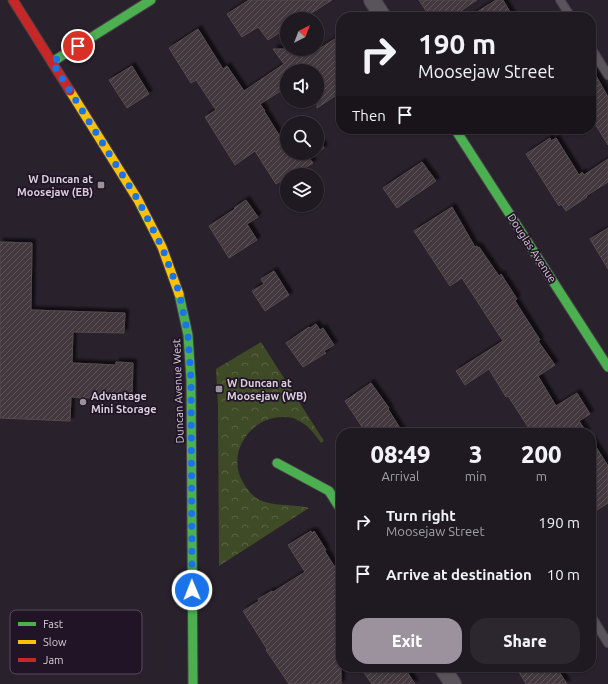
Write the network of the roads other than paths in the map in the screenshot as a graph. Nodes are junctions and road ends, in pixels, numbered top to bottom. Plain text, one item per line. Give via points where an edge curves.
1 (12, 0) edge
2 (151, 0) edge
3 (372, 0) edge
4 (560, 0) edge
5 (380, 12) edge
6 (568, 12) edge
7 (596, 56) edge
8 (52, 62) junction
9 (608, 75) edge
10 (458, 134) edge
11 (608, 367) edge
12 (277, 463) dead end
13 (336, 502) edge
14 (596, 624) edge
15 (608, 643) edge
16 (445, 672) edge
17 (193, 684) edge
18 (453, 684) edge

1 - 8 street, Duncan Avenue West
2 - 8 street
3 - 5 street
4 - 6 lane
7 - 9 lane
8 - 17 street, Duncan Avenue West via 138,200 162,247 179,292 188,335 191,380
10 - 11 street, Douglas Avenue
12 - 13 street via 329,491
14 - 15 lane
16 - 18 street

